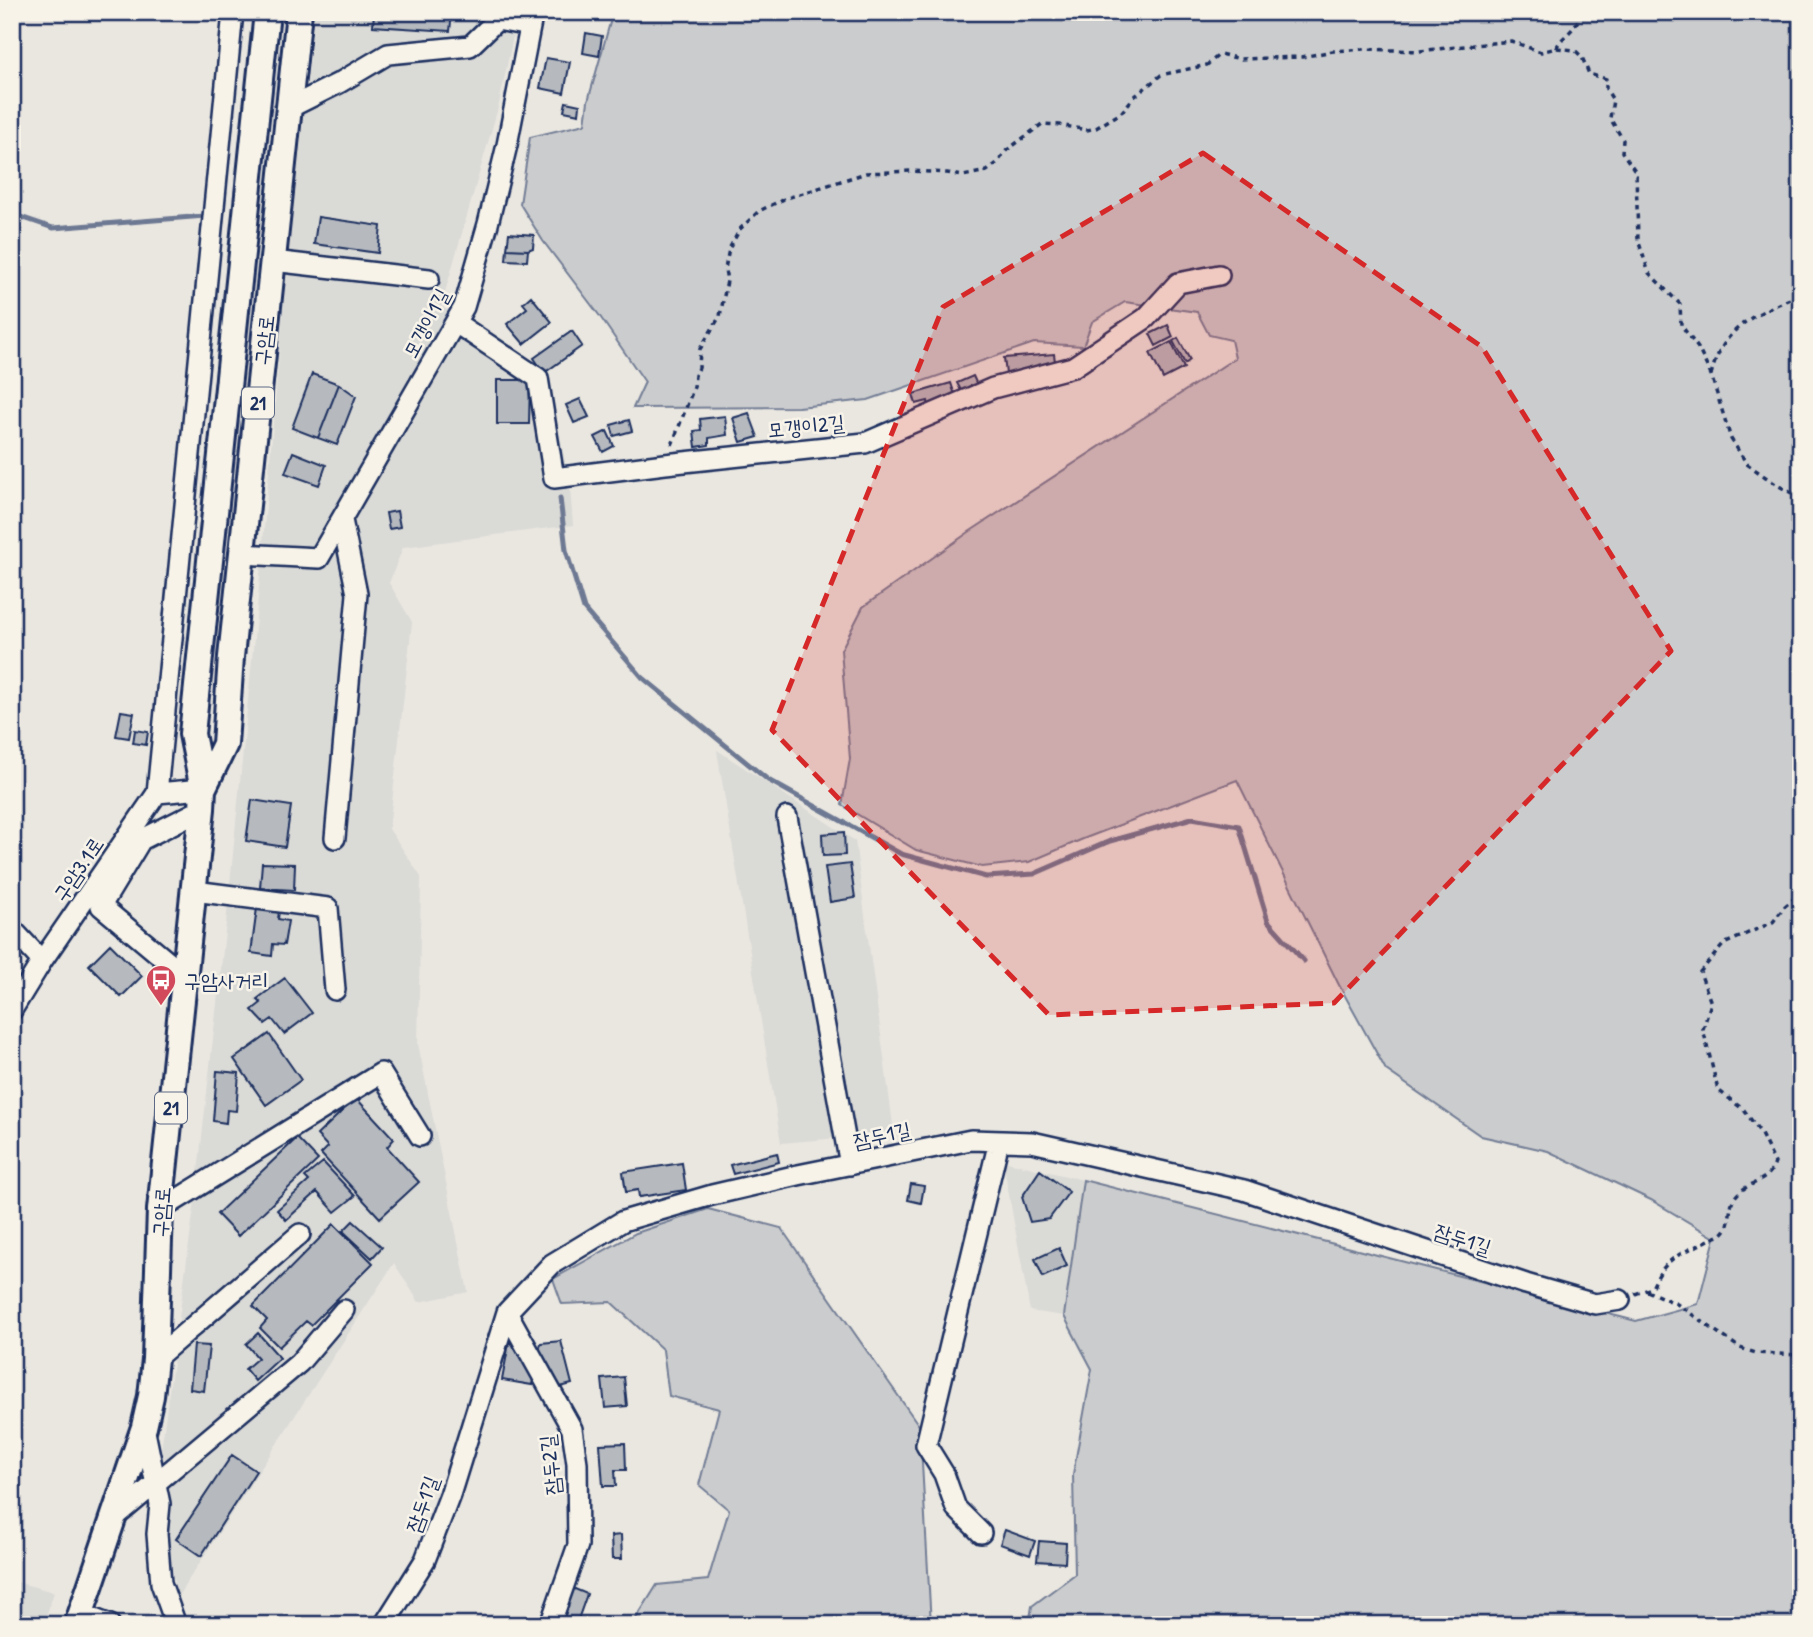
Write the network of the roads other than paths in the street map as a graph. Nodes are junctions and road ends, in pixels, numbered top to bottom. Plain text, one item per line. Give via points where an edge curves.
1 (233, 12) edge
2 (267, 12) edge
3 (299, 12) edge
4 (531, 19) edge
5 (289, 108) junction
6 (273, 261) junction
7 (1219, 275) dead end
8 (429, 279) dead end
9 (456, 323) junction
10 (342, 520) junction
11 (242, 554) junction
12 (157, 793) junction
13 (202, 799) junction
14 (787, 817) dead end
15 (335, 838) dead end
16 (194, 891) junction
17 (12, 929) edge
18 (43, 961) junction
19 (186, 976) junction
20 (335, 990) dead end
21 (12, 1010) edge
22 (420, 1136) dead end
23 (999, 1141) junction
24 (850, 1165) junction
25 (160, 1210) junction
26 (300, 1234) dead end
27 (1620, 1300) dead end
28 (344, 1310) dead end
29 (507, 1312) junction
30 (155, 1359) junction
31 (144, 1427) junction
32 (155, 1484) junction
33 (114, 1518) junction
34 (981, 1533) dead end
35 (79, 1619) edge
36 (110, 1625) edge
37 (176, 1625) edge
38 (384, 1625) edge
39 (550, 1625) edge

1 - 12 street
2 - 13 main road, 구암로 / 21 via 192,734
3 - 5 main road, 구암로 / 21
4 - 5 street via 497,20 470,46 388,54
4 - 9 street, 모갱이1길 via 488,224
5 - 6 main road, 구암로 / 21
6 - 8 street
6 - 11 main road, 구암로 / 21
7 - 9 street, 모갱이2길 via 1178,283 1146,318 1073,367 993,387 865,443 554,478 538,378
9 - 10 street, 모갱이1길
10 - 11 street, 모갱이1길 via 319,558
10 - 15 street via 357,594
11 - 13 main road, 구암로 / 21 via 225,744
12 - 13 street
12 - 18 street, 구암3.1로
13 - 16 main road, 구암로 / 21
13 - 19 street via 141,841 102,906
14 - 24 street
16 - 19 main road, 구암로 / 21
16 - 20 street via 328,908
17 - 18 street
18 - 21 street, 구암3.1로
19 - 25 main road, 구암로 / 21
22 - 25 street via 381,1073
23 - 24 street, 잠두1길 via 971,1140
23 - 27 street, 잠두1길 via 1032,1142 1244,1190 1526,1284 1595,1304
23 - 34 street via 926,1445 944,1474 956,1508
24 - 29 street, 잠두1길 via 712,1195 623,1221 552,1264
25 - 30 main road, 구암로 / 21
26 - 30 street
28 - 32 street via 299,1363
29 - 38 street, 잠두1길 via 425,1560
29 - 39 street, 잠두2길 via 572,1429 577,1464 578,1545
30 - 31 main road, 구암로 / 21
31 - 32 street
31 - 33 main road, 구암로 / 21
32 - 33 street
32 - 37 street via 160,1504 159,1573
33 - 35 main road, 구암로 / 21
35 - 36 street

